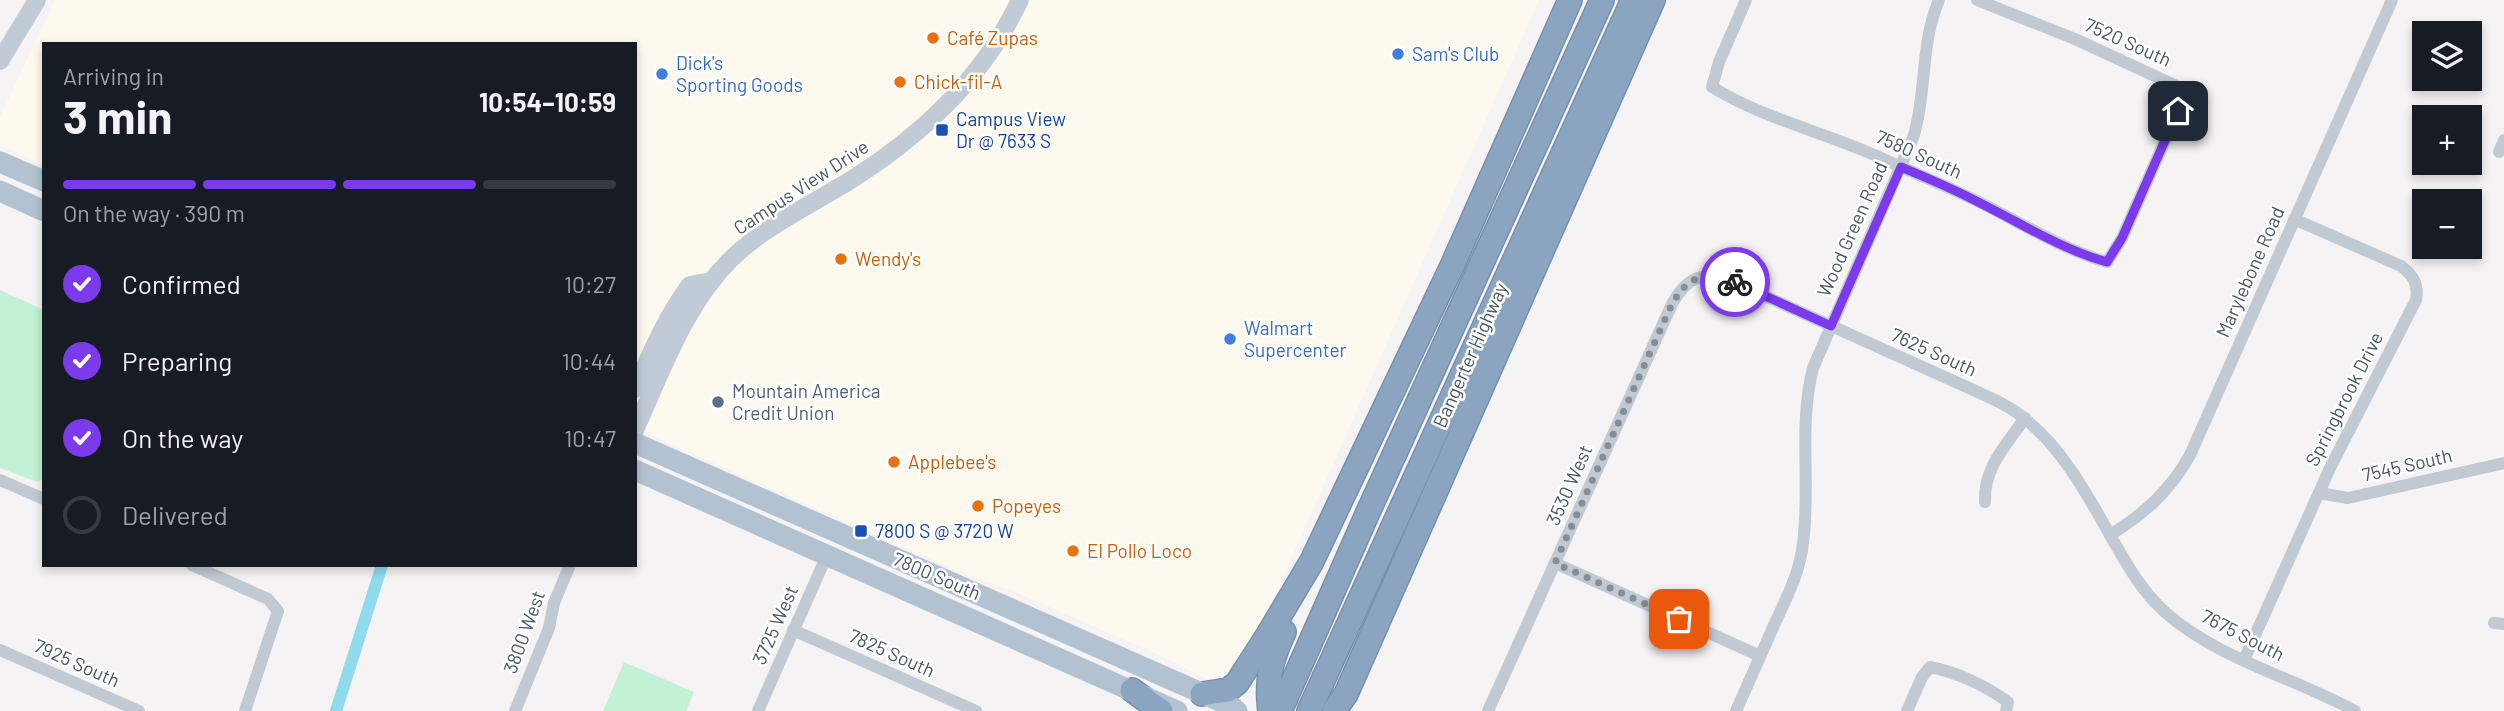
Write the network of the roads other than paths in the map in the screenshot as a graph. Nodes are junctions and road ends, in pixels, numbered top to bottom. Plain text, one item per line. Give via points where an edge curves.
1 (22, 0) edge
2 (37, 0) edge
3 (1020, 0) edge
4 (1570, 0) edge
5 (1602, 0) edge
6 (1633, 0) edge
7 (1653, 0) edge
8 (1746, 0) edge
9 (1939, 0) edge
10 (1977, 0) edge
11 (2392, 0) edge
12 (3, 54) edge
13 (0, 162) edge
14 (1901, 167) junction
15 (42, 180) edge
16 (0, 191) edge
17 (42, 210) edge
18 (2294, 219) junction
19 (2107, 262) joint
20 (1692, 279) joint
21 (711, 281) junction
22 (1831, 326) junction
23 (637, 385) edge
24 (2025, 418) junction
25 (637, 426) edge
26 (637, 444) edge
27 (2504, 463) edge
28 (637, 471) edge
29 (0, 480) edge
30 (2319, 493) junction
31 (42, 498) edge
32 (1985, 502) dead end
33 (2110, 535) junction
34 (827, 555) junction
35 (1312, 561) junction
36 (1555, 563) junction
37 (196, 567) edge
38 (569, 567) edge
39 (793, 630) junction
40 (0, 650) edge
41 (1760, 656) junction
42 (2244, 660) junction
43 (1132, 690) junction
44 (1202, 694) junction
45 (1342, 705) edge
46 (139, 711) edge
47 (245, 711) edge
48 (515, 711) edge
49 (758, 711) edge
50 (976, 711) edge
51 (1161, 711) edge
52 (1177, 711) edge
53 (1237, 711) edge
54 (1270, 711) edge
55 (1280, 711) edge
56 (1308, 711) edge
57 (1489, 711) edge
58 (1735, 711) edge
59 (1907, 711) edge
60 (2006, 711) edge
61 (2355, 711) edge

1 - 12 street
2 - 12 street
3 - 21 street, Campus View Drive via 980,67 932,120 878,162 758,237
4 - 35 highway via 1430,313
5 - 55 highway, Bangerter Highway
6 - 56 highway, Bangerter Highway
7 - 45 highway
8 - 14 street, 7580 South via 1712,87 1789,124 1839,139
9 - 14 street, Wood Green Road via 1926,45 1920,118
10 - 19 street, 7520 South via 2185,90 2122,238
11 - 18 street, Marylebone Road
13 - 15 main road
14 - 19 street, 7580 South via 2056,243
14 - 22 street, Wood Green Road
16 - 17 main road
18 - 30 street, Springbrook Drive via 2401,266 2412,274 2417,292
18 - 33 street, Marylebone Road via 2180,473 2147,510
20 - 22 street, 7625 South via 1720,277
20 - 36 street, 3530 West via 1672,304
21 - 23 street via 690,285 683,294
21 - 25 street, Campus View Drive via 675,341
22 - 24 street, 7625 South via 2000,402
22 - 41 street, Wood Green Road via 1807,392 1805,512 1797,572
24 - 32 street via 1989,469
24 - 33 street, 7625 South via 2071,470
26 - 44 main road, 7800 South
27 - 30 street, 7545 South via 2348,498
28 - 34 main road, 7800 South
29 - 31 street
30 - 42 street, Springbrook Drive
33 - 42 street, 7675 South via 2144,589 2165,612
34 - 39 street, 3725 West
34 - 43 main road, 7800 South
35 - 44 highway via 1237,683 1228,690
35 - 54 highway via 1270,666
36 - 41 street
36 - 57 street, 3530 West
37 - 47 street via 268,599 278,611
38 - 48 street, 3800 West
39 - 49 street, 3725 West
39 - 50 street, 7825 South
40 - 46 street, 7925 South
41 - 58 street, Wood Green Road
42 - 61 street, 7675 South
43 - 51 highway
43 - 52 main road, 7800 South
44 - 53 main road, 7800 South
59 - 60 street via 1930,667 1996,693 2008,702

